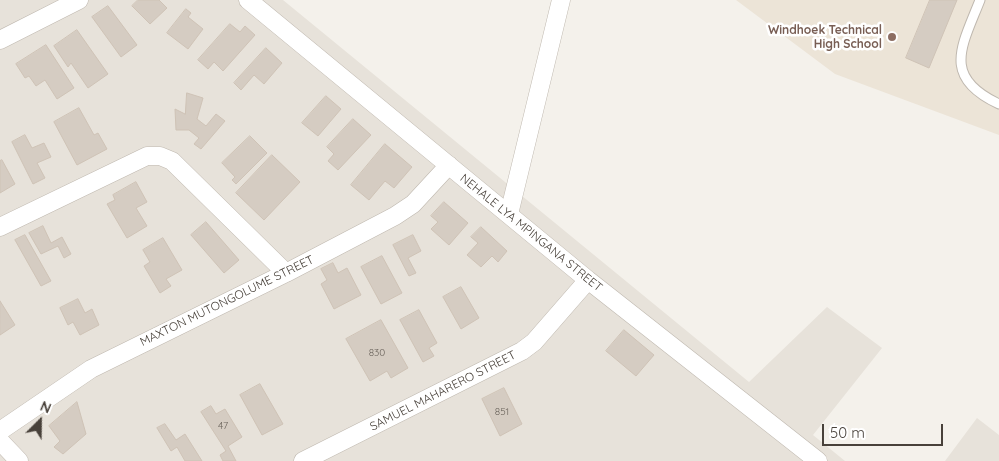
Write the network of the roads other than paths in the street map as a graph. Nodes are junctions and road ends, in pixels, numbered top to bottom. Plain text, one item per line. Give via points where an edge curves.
1 (79, 0) edge
2 (248, 0) edge
3 (561, 0) edge
4 (980, 0) edge
5 (0, 40) edge
6 (999, 104) edge
7 (449, 165) junction
8 (509, 214) junction
9 (0, 227) edge
10 (286, 273) junction
11 (588, 280) junction
12 (0, 431) edge
13 (0, 441) edge
14 (19, 461) edge
15 (303, 461) edge
16 (818, 461) edge

1 - 5 street
2 - 7 street, NEHALE LYA MPINGANA STREET
3 - 8 street
4 - 6 lane via 960,52 961,71 972,86
7 - 8 street, NEHALE LYA MPINGANA STREET
7 - 10 street, MAXTON MUTONGOLUME STREET via 413,204 395,216
8 - 11 street, NEHALE LYA MPINGANA STREET
9 - 10 street via 147,156 160,156 172,160
10 - 12 street, MAXTON MUTONGOLUME STREET via 91,369
11 - 15 street, SAMUEL MAHARERO STREET via 534,342 522,351
11 - 16 street, NEHALE LYA MPINGANA STREET
13 - 14 street

